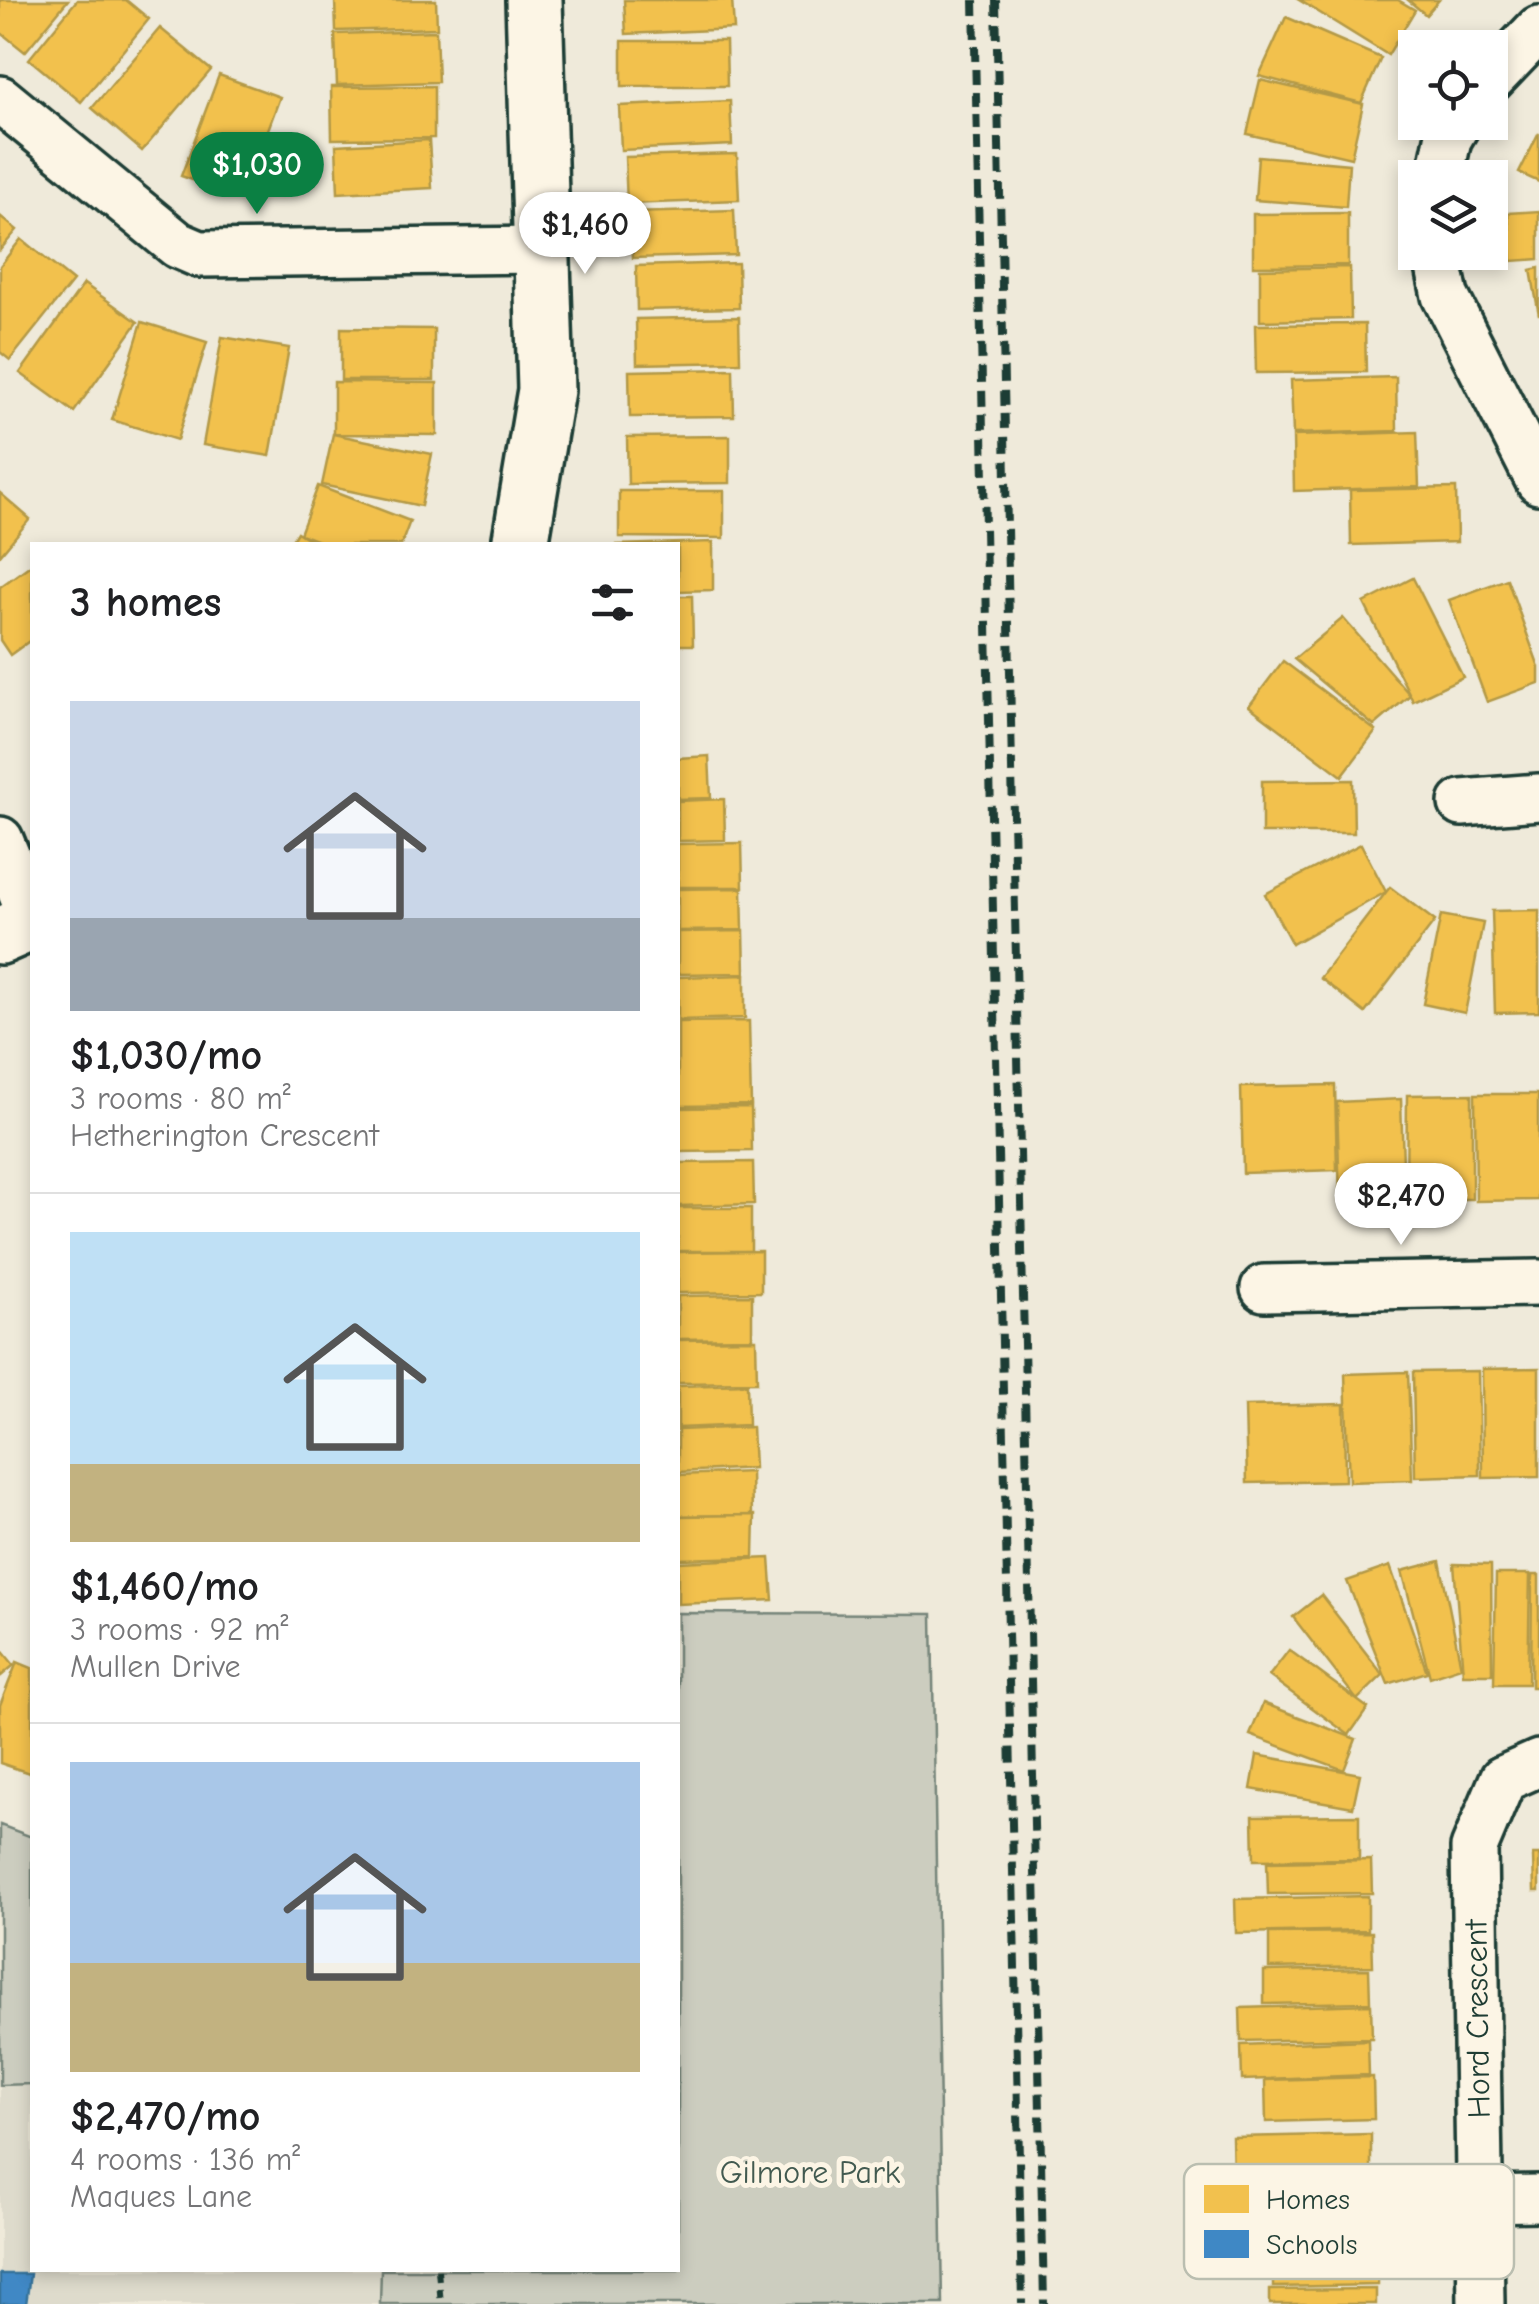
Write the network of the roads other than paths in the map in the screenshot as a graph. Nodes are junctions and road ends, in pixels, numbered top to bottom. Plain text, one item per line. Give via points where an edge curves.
1 (534, 0) edge
2 (1539, 29) edge
3 (1508, 61) edge
4 (0, 99) edge
5 (542, 250) junction
6 (1439, 270) edge
7 (1539, 481) edge
8 (521, 542) edge
9 (1539, 797) edge
10 (1462, 802) dead end
11 (0, 840) edge
12 (30, 915) edge
13 (30, 921) edge
14 (0, 936) edge
15 (1539, 1282) edge
16 (1264, 1288) dead end
17 (1539, 1763) edge
18 (1479, 2164) edge
19 (1514, 2198) edge
20 (1539, 2198) edge

1 - 5 street
2 - 3 street
4 - 5 street via 178,245 199,254
5 - 8 street via 546,390
6 - 7 street via 1444,296
9 - 10 street
11 - 12 street
13 - 14 street
15 - 16 street
17 - 18 street, Hord Crescent via 1502,1779 1474,1848
19 - 20 street

